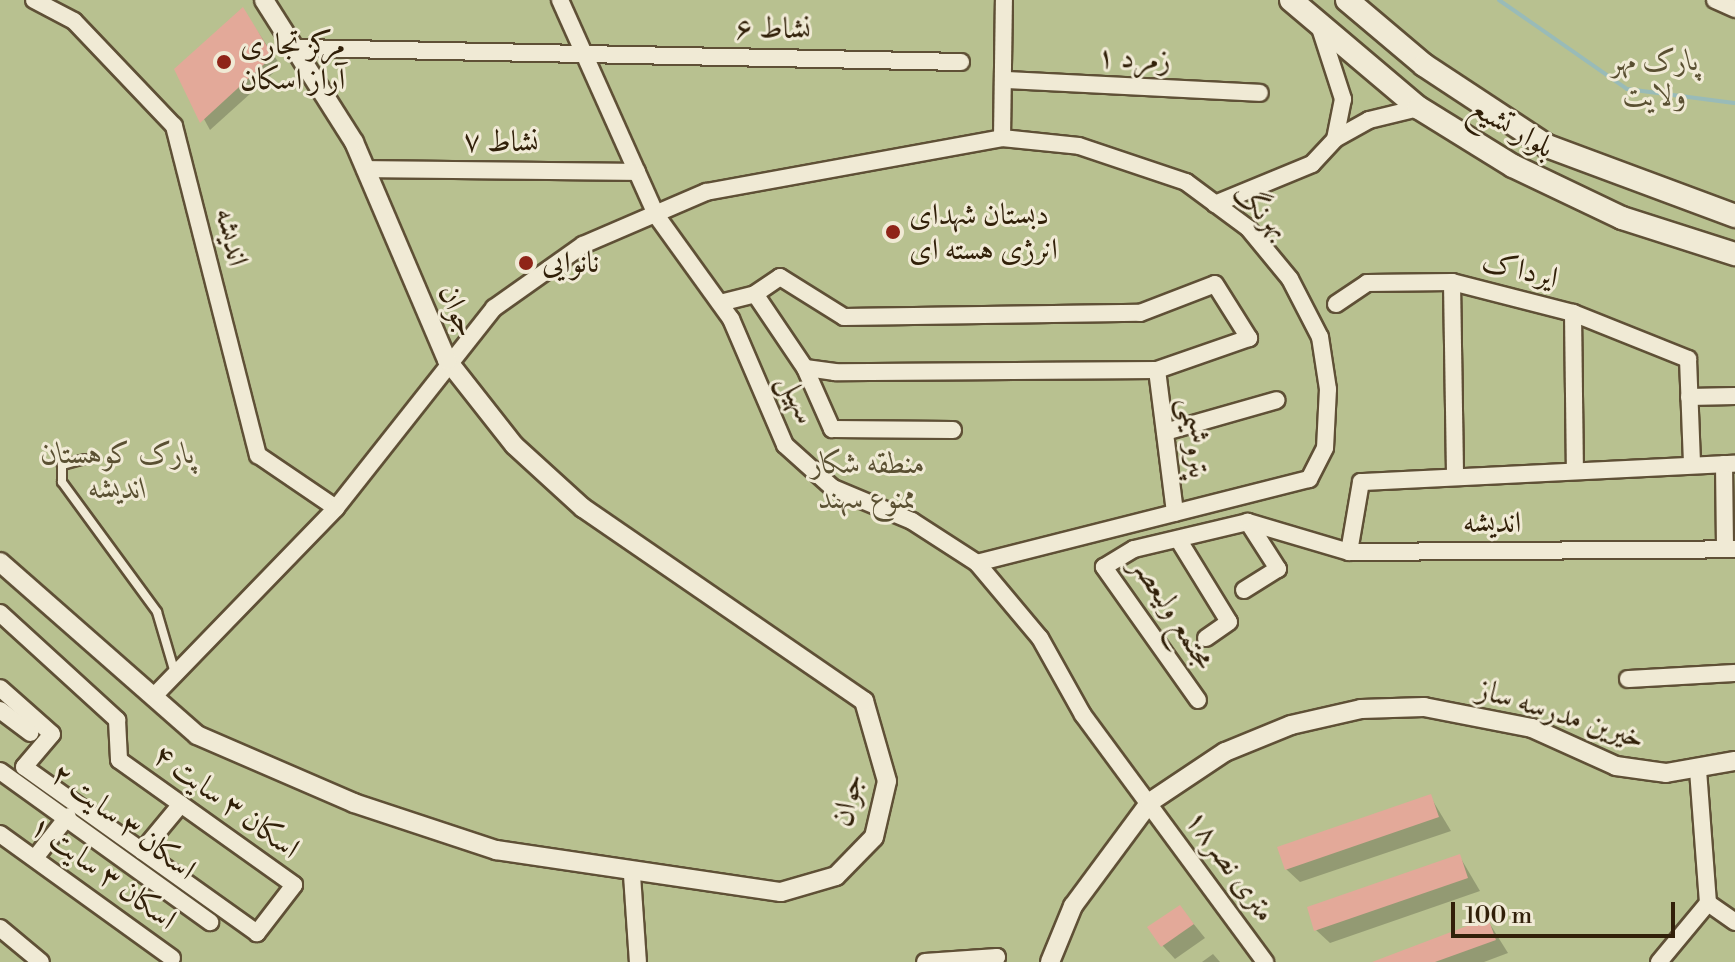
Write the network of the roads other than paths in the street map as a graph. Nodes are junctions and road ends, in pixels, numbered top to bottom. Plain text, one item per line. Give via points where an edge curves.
1 (34, 0) edge
2 (264, 0) edge
3 (560, 0) edge
4 (1004, 0) edge
5 (1291, 0) edge
6 (1347, 0) edge
7 (1715, 0) edge
8 (1735, 9) edge
9 (1319, 23) junction
10 (299, 48) junction
11 (584, 52) junction
12 (961, 62) dead end
13 (1005, 80) junction
14 (1260, 93) dead end
15 (1419, 108) junction
16 (1002, 138) junction
17 (1335, 139) junction
18 (365, 169) junction
19 (637, 172) junction
20 (1215, 204) junction
21 (656, 215) junction
22 (1735, 216) edge
23 (1735, 254) edge
24 (1452, 282) junction
25 (755, 294) junction
26 (720, 303) junction
27 (1336, 304) dead end
28 (1573, 313) junction
29 (447, 360) junction
30 (805, 368) junction
31 (1157, 370) junction
32 (1735, 396) edge
33 (1689, 397) junction
34 (1277, 400) dead end
35 (953, 430) dead end
36 (1165, 432) junction
37 (85, 459) dead end
38 (1730, 464) edge
39 (1692, 465) junction
40 (1575, 470) junction
41 (1455, 476) junction
42 (336, 508) junction
43 (1175, 513) junction
44 (1251, 522) junction
45 (1178, 539) junction
46 (1730, 549) edge
47 (1349, 552) junction
48 (0, 562) edge
49 (977, 563) junction
50 (1244, 590) dead end
51 (4, 623) edge
52 (1206, 638) dead end
53 (1735, 673) edge
54 (175, 674) junction
55 (1628, 679) dead end
56 (0, 688) edge
57 (154, 696) junction
58 (1198, 700) dead end
59 (0, 710) edge
60 (30, 733) dead end
61 (1735, 761) edge
62 (1698, 770) junction
63 (0, 771) edge
64 (1150, 802) junction
65 (181, 804) junction
66 (68, 816) junction
67 (0, 834) edge
68 (142, 851) junction
69 (35, 858) junction
70 (632, 875) junction
71 (1708, 903) junction
72 (210, 922) dead end
73 (1735, 922) edge
74 (0, 928) edge
75 (172, 958) dead end
76 (41, 962) edge
77 (638, 962) edge
78 (925, 962) edge
79 (993, 962) edge
80 (1050, 962) edge
81 (1265, 962) edge
82 (1659, 962) edge

1 - 42 street, اندیشه via 74,21 174,126 258,455
2 - 10 street, جوان
3 - 11 street, سهیل
4 - 13 street
5 - 9 main road, بلوار تشیع
6 - 22 main road, بلوار تشیع via 1424,65 1547,146
7 - 8 street
9 - 15 main road, بلوار تشیع
9 - 17 street via 1343,99
10 - 11 street, نشاط ۶
10 - 18 street, جوان
11 - 12 street, نشاط ۶
11 - 19 street, سهیل
13 - 14 street, زمرد ۱
13 - 16 street
15 - 17 street via 1369,120
15 - 23 main road, بلوار تشیع via 1513,166 1622,218
16 - 20 street, بهرنگ via 1079,146 1186,182
16 - 21 street, بهرنگ via 706,192
17 - 20 street via 1312,164
18 - 19 street, نشاط ۷
18 - 29 street, جوان
19 - 21 street, سهیل
20 - 43 street, بهرنگ via 1248,228 1290,279 1320,337 1328,389 1325,448 1309,479
21 - 26 street, سهیل
21 - 29 street, بهرنگ via 583,245 494,308
24 - 27 street, ایرداک via 1367,283
24 - 28 street, ایرداک
24 - 41 street
25 - 26 street
25 - 30 street
25 - 31 street via 780,277 844,317 1140,313 1215,284 1249,338
26 - 49 street, سهیل via 785,445 833,488 912,521
28 - 33 street, ایرداک via 1688,359
28 - 40 street
29 - 42 street, بهرنگ
29 - 70 street, جوان via 514,445 583,508 839,679 864,701 876,727 887,781 874,837 836,876 781,892
30 - 31 street
30 - 35 street via 832,429
31 - 36 street, پتروشیمی
32 - 33 street
33 - 39 street
34 - 36 street
36 - 43 street, پتروشیمی
37 - 54 lane via 62,465 62,482 157,612
38 - 39 street
38 - 46 street
39 - 40 street
40 - 41 street
41 - 47 street via 1361,482
42 - 54 street, بهرنگ
43 - 49 street, بهرنگ
44 - 45 street, مجتمع ولیعصر
44 - 47 street, اندیشه
44 - 50 street via 1278,569
45 - 52 street via 1229,622
45 - 58 street, مجتمع ولیعصر via 1134,549 1104,567
46 - 47 street, اندیشه
48 - 57 street, جوان
49 - 64 street, سهیل via 1040,638 1083,715
51 - 65 street, اسکان ۳ سایت ۴ via 117,720 119,760
53 - 55 street
54 - 57 street, بهرنگ
56 - 68 street via 52,734 24,767
57 - 70 street, جوان via 197,735 354,803 496,850
59 - 60 street
61 - 62 street, خیرین مدرسه ساز
62 - 64 street, خیرین مدرسه ساز via 1616,766 1532,728 1481,714 1361,709 1291,725 1225,752
62 - 71 street
63 - 66 street, اسکان ۳ سایت ۲
64 - 80 street, خیرین مدرسه ساز via 1073,906
64 - 81 street, ۱۸متری نصر
65 - 68 street
65 - 68 street, اسکان ۳ سایت ۴ via 294,885 257,933
66 - 69 street
66 - 72 street, اسکان ۳ سایت ۲
67 - 69 street, اسکان ۳ سایت ۱
69 - 75 street, اسکان ۳ سایت ۱
70 - 77 street
71 - 73 street
71 - 82 street
74 - 76 street
78 - 79 street via 997,957

